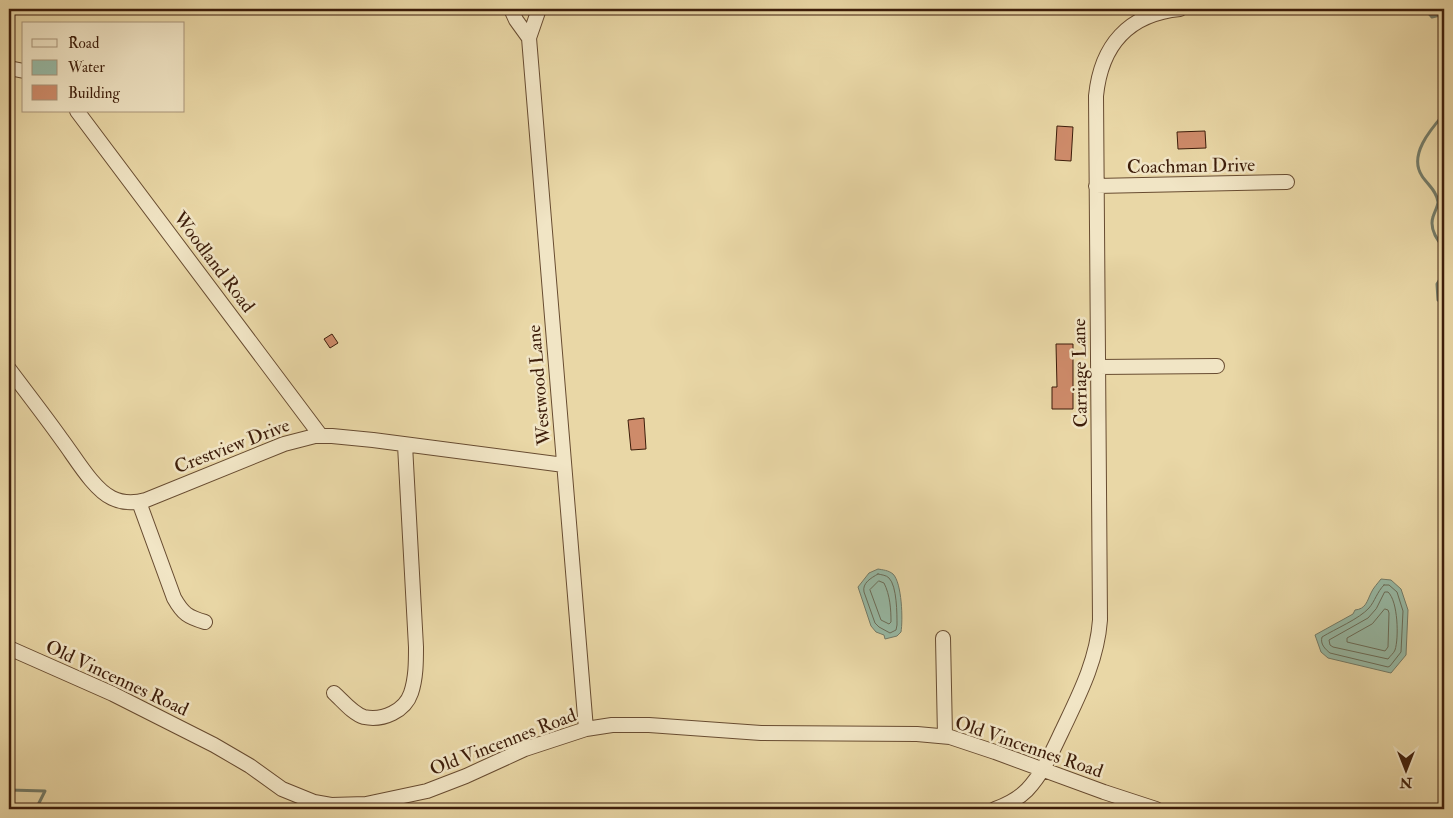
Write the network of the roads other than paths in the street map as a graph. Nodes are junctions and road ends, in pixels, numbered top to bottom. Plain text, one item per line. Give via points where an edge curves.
1 (511, 9) edge
2 (539, 9) edge
3 (1180, 9) edge
4 (530, 38) junction
5 (9, 68) edge
6 (22, 71) edge
7 (78, 112) edge
8 (1287, 182) dead end
9 (1096, 186) junction
10 (1217, 366) dead end
11 (1098, 367) junction
12 (9, 369) edge
13 (321, 436) junction
14 (405, 445) junction
15 (564, 465) junction
16 (139, 502) junction
17 (205, 622) dead end
18 (943, 638) dead end
19 (9, 648) edge
20 (334, 692) dead end
21 (586, 729) junction
22 (945, 736) junction
23 (1043, 770) junction
24 (994, 809) edge
25 (1156, 809) edge

1 - 4 street
2 - 4 street, Westwood Lane
3 - 9 street, Carriage Lane via 1137,22 1116,40 1102,65 1096,96
4 - 15 street, Westwood Lane
5 - 6 street
7 - 13 street, Woodland Road
8 - 9 street, Coachman Drive
9 - 11 street, Carriage Lane
10 - 11 street
11 - 23 street, Carriage Lane via 1099,637 1086,680
12 - 16 street, Crestview Drive via 103,492 123,502
13 - 14 street, Crestview Drive
13 - 16 street, Crestview Drive via 284,444
14 - 15 street, Crestview Drive
14 - 20 street via 416,647 411,694 404,706 393,714 377,717 363,716
15 - 21 street, Westwood Lane
16 - 17 street via 181,611
18 - 22 street
19 - 21 street, Old Vincennes Road via 113,694 214,745 282,789 331,805 366,804 427,791 525,749
21 - 22 street, Old Vincennes Road via 649,725 761,733
22 - 23 street, Old Vincennes Road
23 - 24 street, Carriage Lane via 1023,794
23 - 25 street, Old Vincennes Road

